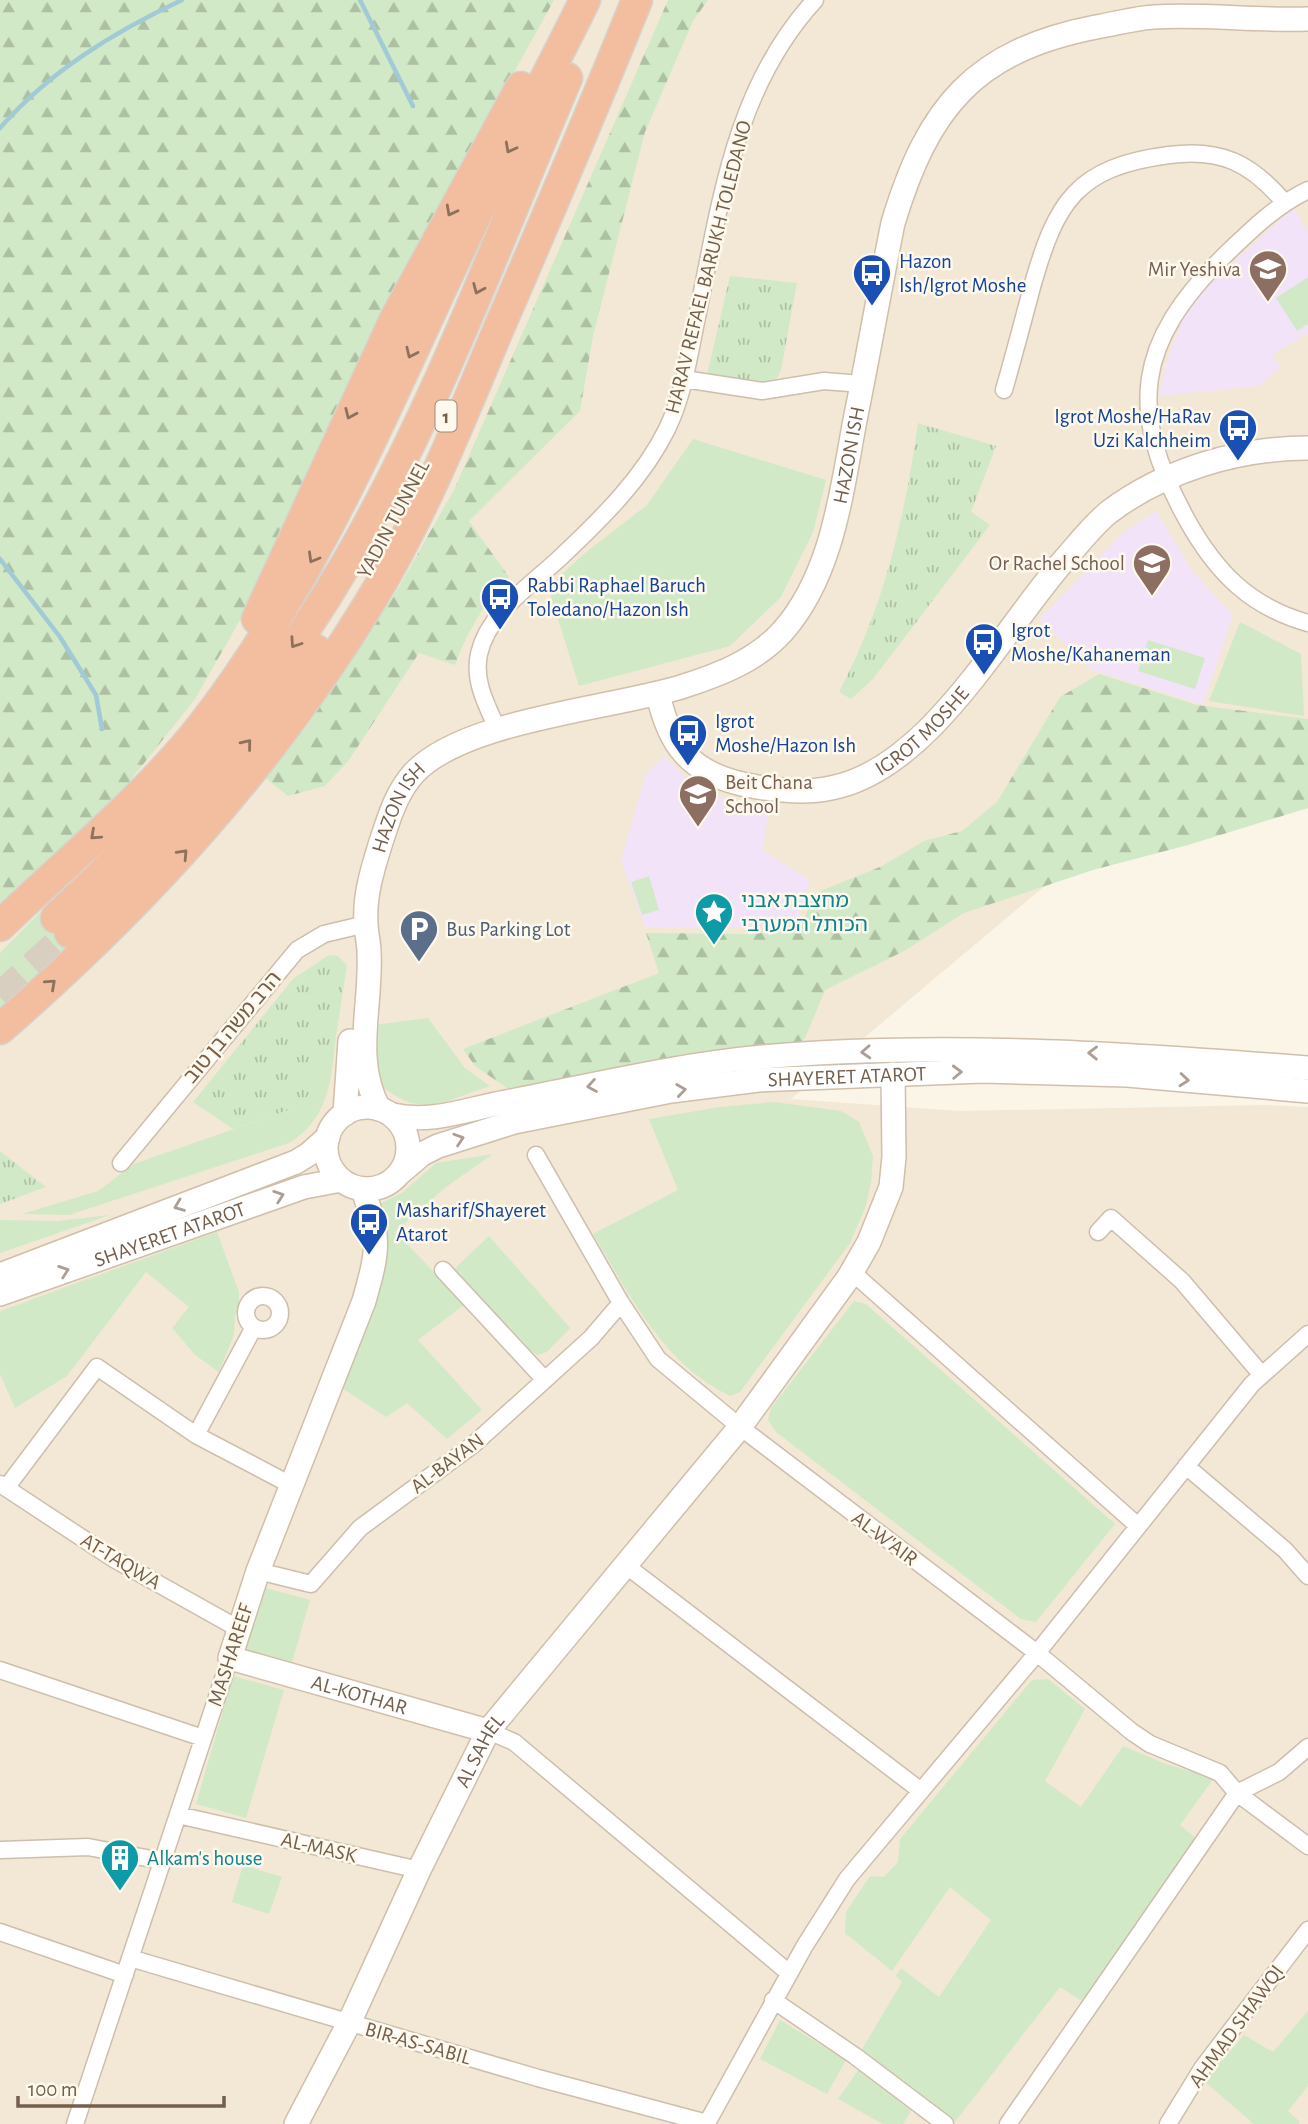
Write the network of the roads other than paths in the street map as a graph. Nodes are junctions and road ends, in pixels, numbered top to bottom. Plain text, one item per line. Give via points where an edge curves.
1 (565, 0) edge
2 (585, 0) edge
3 (599, 0) edge
4 (626, 0) edge
5 (637, 0) edge
6 (815, 0) edge
7 (1154, 8) edge
8 (1308, 19) edge
9 (1308, 190) edge
10 (1285, 203) junction
11 (684, 379) junction
12 (862, 384) junction
13 (1004, 390) dead end
14 (1308, 448) edge
15 (1166, 478) junction
16 (1308, 623) edge
17 (658, 694) junction
18 (498, 730) junction
19 (145, 788) junction
20 (366, 925) junction
21 (0, 926) edge
22 (0, 1029) edge
23 (1308, 1068) edge
24 (893, 1074) junction
25 (1304, 1093) edge
26 (385, 1112) junction
27 (345, 1114) junction
28 (328, 1137) junction
29 (536, 1155) dead end
30 (121, 1163) dead end
31 (401, 1172) junction
32 (341, 1180) junction
33 (363, 1189) junction
34 (1098, 1232) dead end
35 (443, 1270) dead end
36 (852, 1272) junction
37 (0, 1276) edge
38 (0, 1294) edge
39 (621, 1303) junction
40 (254, 1328) dead end
41 (1308, 1334) edge
42 (1261, 1374) junction
43 (545, 1380) junction
44 (740, 1427) junction
45 (196, 1435) junction
46 (1186, 1466) junction
47 (291, 1485) junction
48 (3, 1486) edge
49 (1138, 1526) junction
50 (624, 1564) junction
51 (258, 1571) junction
52 (1308, 1576) edge
53 (239, 1629) junction
54 (1037, 1653) junction
55 (230, 1658) junction
56 (0, 1670) edge
57 (488, 1731) junction
58 (203, 1738) junction
59 (1308, 1747) edge
60 (921, 1791) junction
61 (1237, 1793) junction
62 (178, 1815) junction
63 (1308, 1846) edge
64 (1, 1850) edge
65 (162, 1861) junction
66 (419, 1870) junction
67 (1308, 1930) edge
68 (0, 1932) edge
69 (130, 1958) junction
70 (789, 1973) junction
71 (125, 1975) junction
72 (773, 2000) junction
73 (349, 2023) junction
74 (1173, 2121) edge
75 (707, 2123) edge
76 (75, 2124) edge
77 (296, 2124) edge
78 (945, 2124) edge
79 (1008, 2124) edge

1 -> 19 highway via 395,319 252,631
2 -> 19 highway via 464,240 315,556 200,728
3 -> 4 highway, YADIN TUNNEL / 1 via 418,427 348,559 288,654 231,731 63,925 156,848 247,744 367,570 437,436
22 -> 5 highway via 83,955 209,825 309,697 365,610 411,528 463,414
6 - 11 street, HARAV REFAEL BARUKH TOLEDANO via 771,59 741,124 724,181
7 - 8 street, HAZON ISH
7 - 12 street, HAZON ISH via 1032,44 984,69 938,117 913,163 892,223
9 - 10 street
10 - 13 street via 1253,170 1202,153 1119,164 1088,181 1072,195 1050,228
10 - 15 street via 1254,226 1199,280 1166,326 1153,364 1148,414 1151,441
11 - 12 street via 762,391 824,381
11 - 18 street, HARAV REFAEL BARUKH TOLEDANO via 667,430 632,482 507,608 484,639 477,671
12 - 17 street, HAZON ISH via 830,538 796,615 751,659
14 - 15 street, IGROT MOSHE via 1248,453
15 - 16 street via 1204,551 1233,586 1271,610
15 - 17 street, IGROT MOSHE via 1134,494 1090,531 945,711 908,748 866,777 830,789 799,790 711,775 678,747
17 - 18 street, HAZON ISH
18 - 20 street, HAZON ISH via 441,752 403,786 372,873
19 -> 21 highway
20 - 26 street, HAZON ISH via 369,961 363,1059 369,1088
20 - 27 street, HAZON ISH via 356,957
20 - 30 street, הרב משה בן טוב via 331,931 297,950
23 -> 26 street, SHAYERET ATAROT via 1115,1053 915,1049 760,1057 430,1119 412,1120
24 -> 25 street, SHAYERET ATAROT via 1127,1075
31 -> 24 street, SHAYERET ATAROT via 438,1146 527,1119 671,1091 758,1080
24 - 36 street, AL SAHEL via 891,1187
26 - 27 street via 367,1107
26 - 31 street via 407,1135 407,1161
27 - 28 street
28 - 32 street via 328,1161
28 -> 37 street, SHAYERET ATAROT via 296,1161
29 - 39 street, AL-W'AIR
31 - 33 street via 384,1186
32 - 33 street
38 -> 32 street, SHAYERET ATAROT via 304,1187
33 - 47 street, MASHAREEF via 377,1229 375,1264
34 - 42 street via 1111,1218 1163,1261
35 - 43 street
36 - 44 street, AL SAHEL
36 - 49 street
39 - 43 street, AL-BAYAN
39 - 44 street, AL-W'AIR via 658,1359
40 - 45 street
41 - 42 street
42 - 46 street
43 - 51 street, AL-BAYAN via 474,1444 360,1528 311,1584
44 - 50 street, AL SAHEL
44 - 54 street, AL-W'AIR
45 - 47 street
45 - 48 street via 97,1367
46 - 49 street
46 - 52 street
47 - 51 street, MASHAREEF
48 - 53 street, AT-TAQWA via 114,1559
49 - 54 street
50 - 57 street, AL SAHEL
50 - 60 street
51 - 53 street, MASHAREEF
53 - 55 street, MASHAREEF
54 - 60 street
54 - 61 street, AL-W'AIR via 1150,1744 1220,1773
55 - 57 street, AL-KOTHAR
55 - 58 street, MASHAREEF
56 - 58 street
57 - 66 street, AL SAHEL
57 - 70 street via 513,1742
58 - 62 street, MASHAREEF
59 - 61 street via 1279,1772
60 - 70 street via 847,1879
61 - 63 street, AL-W'AIR
61 - 79 street
62 - 65 street, MASHAREEF
62 - 66 street, AL-MASK
64 - 65 street via 88,1847
65 - 69 street, MASHAREEF
66 - 73 street, AL SAHEL
67 - 74 street, AHMAD SHAWQI via 1203,2067
68 - 71 street
69 - 71 street, MASHAREEF
69 - 73 street, BIR-AS-SABIL
70 - 72 street
71 - 76 street, MASHAREEF
72 - 75 street
72 - 78 street
73 - 75 street, BIR-AS-SABIL
73 - 77 street, AL SAHEL

